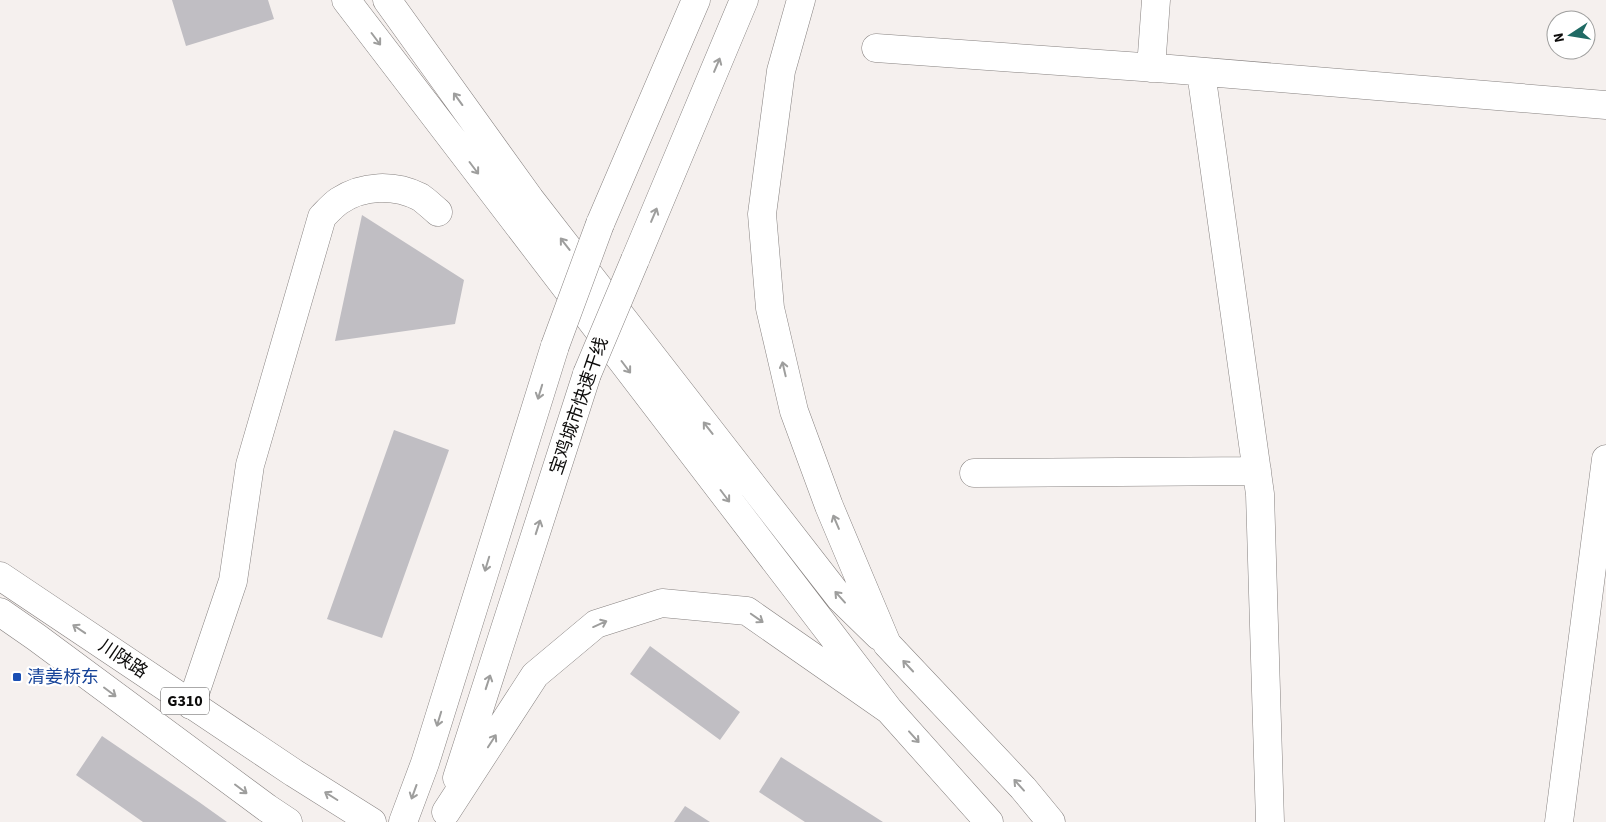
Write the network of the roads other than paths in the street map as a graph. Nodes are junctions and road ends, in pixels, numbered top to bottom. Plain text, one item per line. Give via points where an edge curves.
1 (346, 0) edge
2 (387, 0) edge
3 (679, 0) edge
4 (696, 0) edge
5 (744, 0) edge
6 (801, 0) edge
7 (1156, 0) edge
8 (876, 48) dead end
9 (1151, 68) junction
10 (1201, 72) junction
11 (1606, 105) edge
12 (438, 212) dead end
13 (600, 224) junction
14 (1606, 459) edge
15 (1257, 471) junction
16 (974, 473) dead end
17 (0, 576) edge
18 (0, 612) edge
19 (887, 644) junction
20 (191, 705) junction
21 (889, 710) junction
22 (444, 817) edge
23 (288, 822) edge
24 (372, 822) edge
25 (403, 822) edge
26 (989, 822) edge
27 (1050, 822) edge
28 (1270, 822) edge
29 (1559, 822) edge

1 -> 21 main road
19 -> 2 main road via 840,598 536,207
3 - 13 main road
4 - 13 main road
22 -> 5 main road, 宝鸡城市快速干线, bridge via 587,374
19 -> 6 main road via 829,506 794,411 770,308 762,214 781,71
7 - 9 main road
8 - 9 main road
9 - 10 main road
10 - 11 main road
10 - 15 main road
12 - 20 main road via 421,198 401,189 379,187 344,198 322,217 250,465 233,582
13 -> 25 main road, bridge via 555,346 425,763
14 - 29 main road
15 - 16 main road
15 - 28 main road
20 -> 17 main road, 川陕路 / G310
18 -> 23 main road, 川陕路 / G310
27 -> 19 main road via 1023,788
24 -> 20 main road, 川陕路 / G310
22 -> 21 main road via 535,676 596,624 662,603 746,611
21 -> 26 main road

